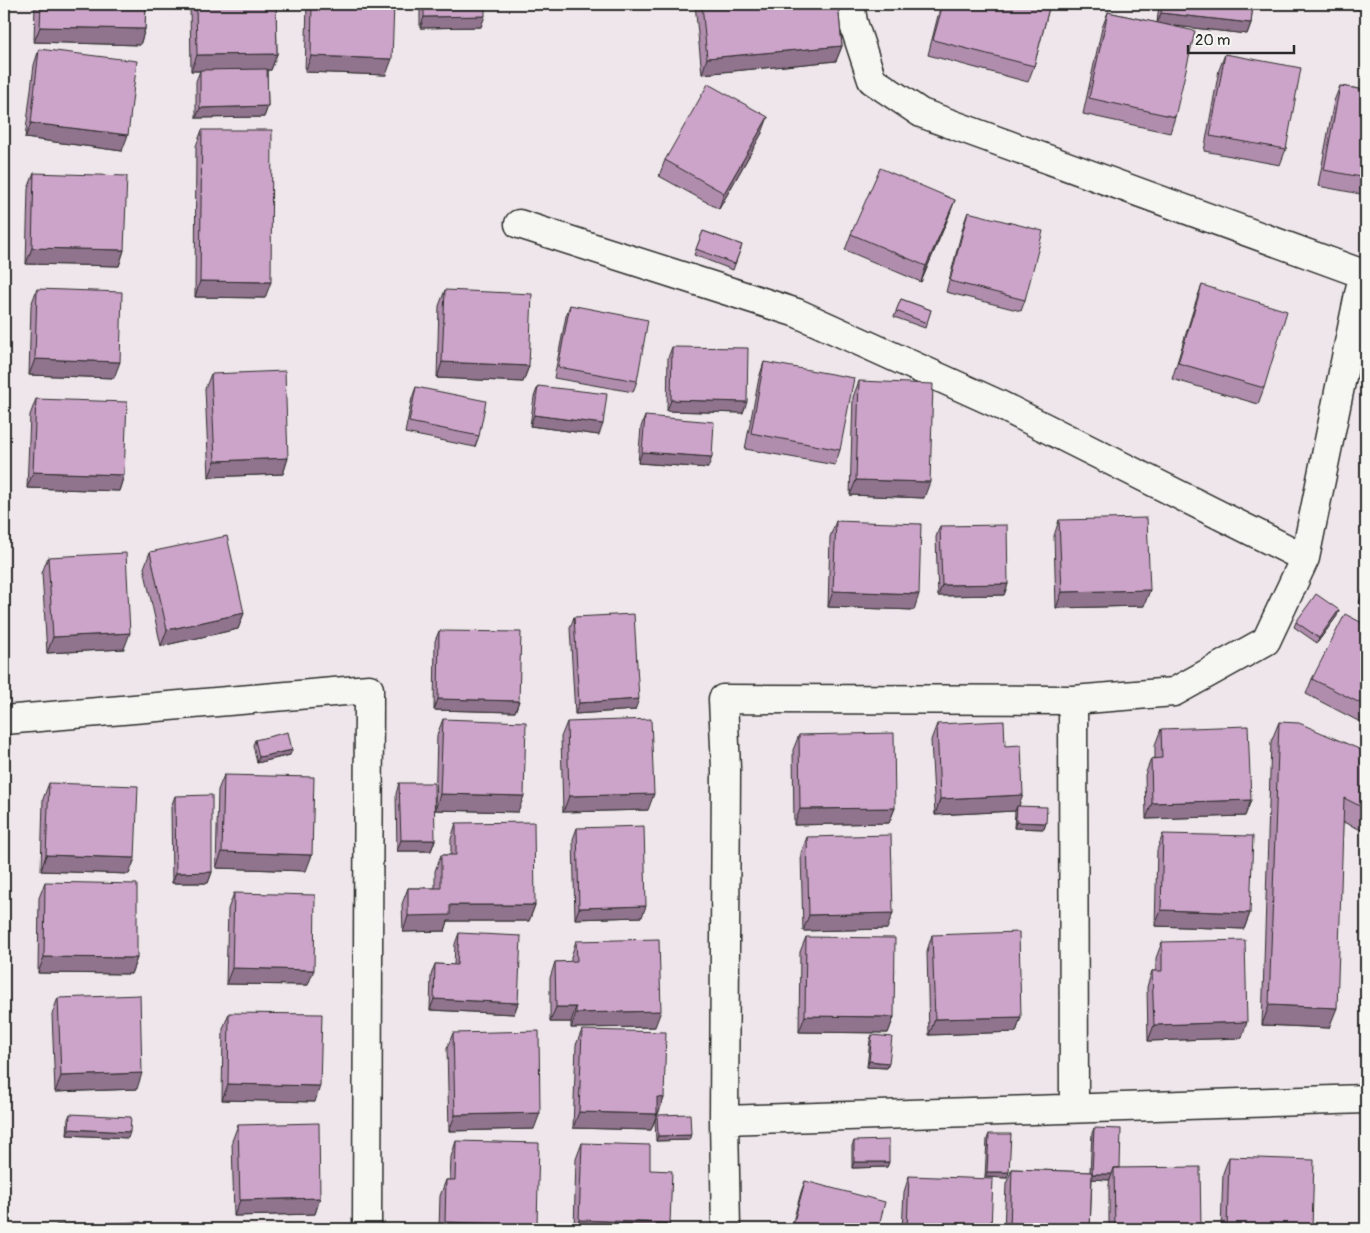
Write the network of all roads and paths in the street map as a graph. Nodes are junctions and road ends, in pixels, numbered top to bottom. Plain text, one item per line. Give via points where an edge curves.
1 (850, 4) edge
2 (519, 224) dead end
3 (1366, 276) edge
4 (1366, 280) edge
5 (1305, 558) junction
6 (1073, 700) junction
7 (4, 720) edge
8 (1366, 1099) edge
9 (1074, 1108) junction
10 (724, 1120) junction
11 (367, 1229) edge
12 (726, 1229) edge

1 - 3 street via 872,80 921,113
2 - 5 street via 797,313 998,404
4 - 5 street via 1360,289
5 - 6 street via 1266,641 1174,692
6 - 9 street
6 - 10 street via 723,699 726,769
7 - 11 street via 369,688
8 - 9 street
9 - 10 street
10 - 12 street

